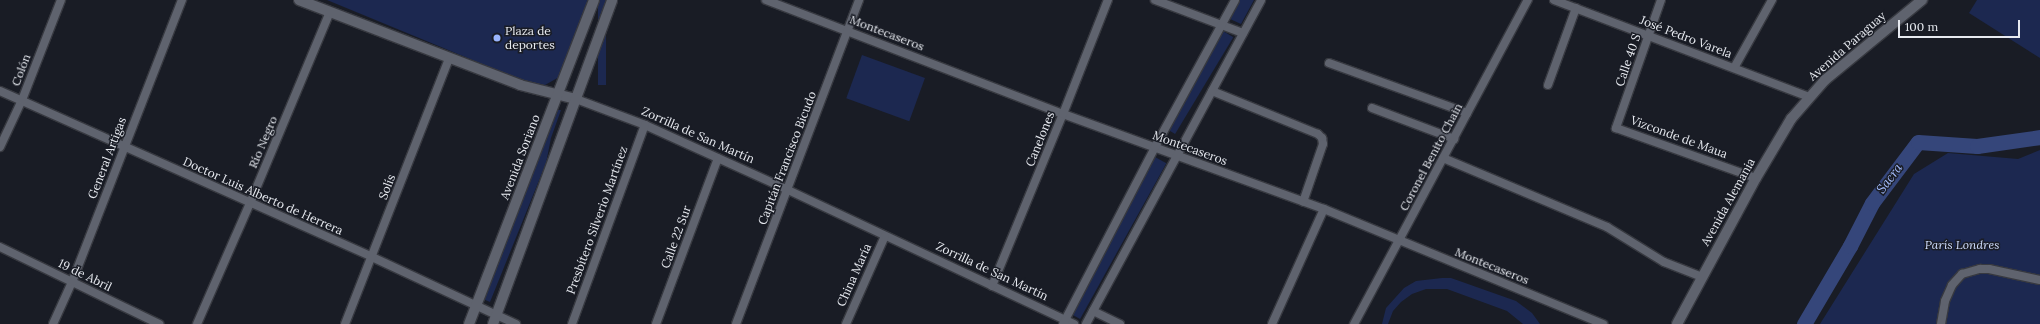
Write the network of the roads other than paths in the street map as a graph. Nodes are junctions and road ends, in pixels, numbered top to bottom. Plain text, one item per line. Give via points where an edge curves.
1 (61, 0) edge
2 (182, 0) edge
3 (299, 0) edge
4 (594, 0) edge
5 (612, 0) edge
6 (766, 0) edge
7 (859, 0) edge
8 (1108, 0) edge
9 (1155, 0) edge
10 (1235, 0) edge
11 (1261, 0) edge
12 (1528, 0) edge
13 (1554, 0) edge
14 (1661, 0) edge
15 (1772, 0) edge
16 (1922, 0) edge
17 (1576, 8) junction
18 (330, 12) junction
19 (1222, 25) junction
20 (847, 30) junction
21 (1243, 33) junction
22 (1649, 36) junction
23 (449, 58) junction
24 (1329, 62) dead end
25 (1734, 68) junction
26 (1548, 85) dead end
27 (0, 91) edge
28 (1212, 91) junction
29 (558, 95) junction
30 (1808, 97) junction
31 (576, 99) junction
32 (22, 100) junction
33 (1372, 108) dead end
34 (1467, 113) junction
35 (1063, 114) junction
36 (645, 125) junction
37 (1616, 128) joint
38 (1454, 140) junction
39 (123, 147) junction
40 (0, 148) edge
41 (1155, 148) junction
42 (1177, 156) junction
43 (718, 158) junction
44 (1444, 158) junction
45 (1756, 178) junction
46 (788, 190) junction
47 (1303, 202) junction
48 (250, 203) junction
49 (1324, 209) junction
50 (885, 236) junction
51 (1399, 242) junction
52 (0, 247) edge
53 (372, 257) junction
54 (1702, 277) junction
55 (2040, 280) edge
56 (72, 282) junction
57 (992, 286) junction
58 (476, 305) junction
59 (1093, 311) junction
60 (495, 319) edge
61 (1064, 322) edge
62 (53, 324) edge
63 (159, 324) edge
64 (197, 324) edge
65 (345, 324) edge
66 (469, 324) edge
67 (516, 324) edge
68 (572, 324) edge
69 (656, 324) edge
70 (736, 324) edge
71 (846, 324) edge
72 (1074, 324) edge
73 (1086, 324) edge
74 (1120, 324) edge
75 (1272, 324) edge
76 (1354, 324) edge
77 (1603, 324) edge
78 (1677, 324) edge
79 (1941, 324) edge

1 - 32 street, Colón
2 - 39 street, General Artigas
3 - 18 street, Zorrilla de San Martín
4 - 29 street, Avenida Soriano
5 - 31 street
6 - 20 street, Montecaseros
7 - 20 street, Capitán Francisco Bicudo
8 - 35 street, Canelones
9 - 19 street
10 - 19 street
11 - 21 street
12 - 34 street, Coronel Benito Chain
13 - 17 street, José Pedro Varela
14 - 22 street, Calle 40 S
15 - 25 street
16 - 30 street, Avenida Paraguay
17 - 22 street, José Pedro Varela
17 - 26 street
18 - 23 street, Zorrilla de San Martín
18 - 48 street, Río Negro
19 - 21 street
19 - 41 street
20 - 35 street, Montecaseros
20 - 46 street, Capitán Francisco Bicudo
21 - 28 street
22 - 25 street, José Pedro Varela
22 - 37 street, Calle 40 S
23 - 29 street, Zorrilla de San Martín via 520,85
23 - 53 street, Solís
24 - 34 street
25 - 30 street, José Pedro Varela
27 - 32 street, Doctor Luis Alberto de Herrera
28 - 42 street
28 - 47 street via 1318,134 1322,138
29 - 31 street, Zorrilla de San Martín
29 - 58 street, Avenida Soriano
30 - 45 street, Avenida Alemania via 1791,119
31 - 36 street, Zorrilla de San Martín
31 - 60 street
32 - 39 street, Doctor Luis Alberto de Herrera
32 - 40 street, Colón
33 - 38 street
34 - 38 street, Coronel Benito Chain
35 - 41 street, Montecaseros
35 - 57 street, Canelones
36 - 43 street, Zorrilla de San Martín
36 - 68 street, Presbítero Silverio Martínez
37 - 45 street, Vizconde de Maua
38 - 44 street, Coronel Benito Chain
39 - 48 street, Doctor Luis Alberto de Herrera
39 - 56 street, General Artigas
41 - 42 street, Montecaseros
41 - 61 street
42 - 47 street, Montecaseros
42 - 59 street
43 - 46 street, Zorrilla de San Martín
43 - 69 street, Calle 22 Sur
44 - 51 street, Coronel Benito Chain
44 - 54 street via 1608,227 1664,262
45 - 54 street, Avenida Alemania
46 - 50 street, Zorrilla de San Martín
46 - 70 street, Capitán Francisco Bicudo
47 - 49 street, Montecaseros
48 - 53 street, Doctor Luis Alberto de Herrera
48 - 64 street, Río Negro
49 - 51 street, Montecaseros
49 - 75 street
50 - 57 street, Zorrilla de San Martín
50 - 71 street, China María
51 - 76 street, Coronel Benito Chain
51 - 77 street, Montecaseros
52 - 56 street, 19 de Abril
53 - 58 street, Doctor Luis Alberto de Herrera
53 - 65 street, Solís
54 - 78 street, Avenida Alemania
55 - 79 street via 1989,269 1962,274 1952,285 1945,301
56 - 62 street, General Artigas
56 - 63 street, 19 de Abril
57 - 61 street, Zorrilla de San Martín
58 - 60 street, Doctor Luis Alberto de Herrera
58 - 66 street, Avenida Soriano
59 - 73 street
59 - 74 street
60 - 67 street, Doctor Luis Alberto de Herrera
61 - 72 street, Zorrilla de San Martín

